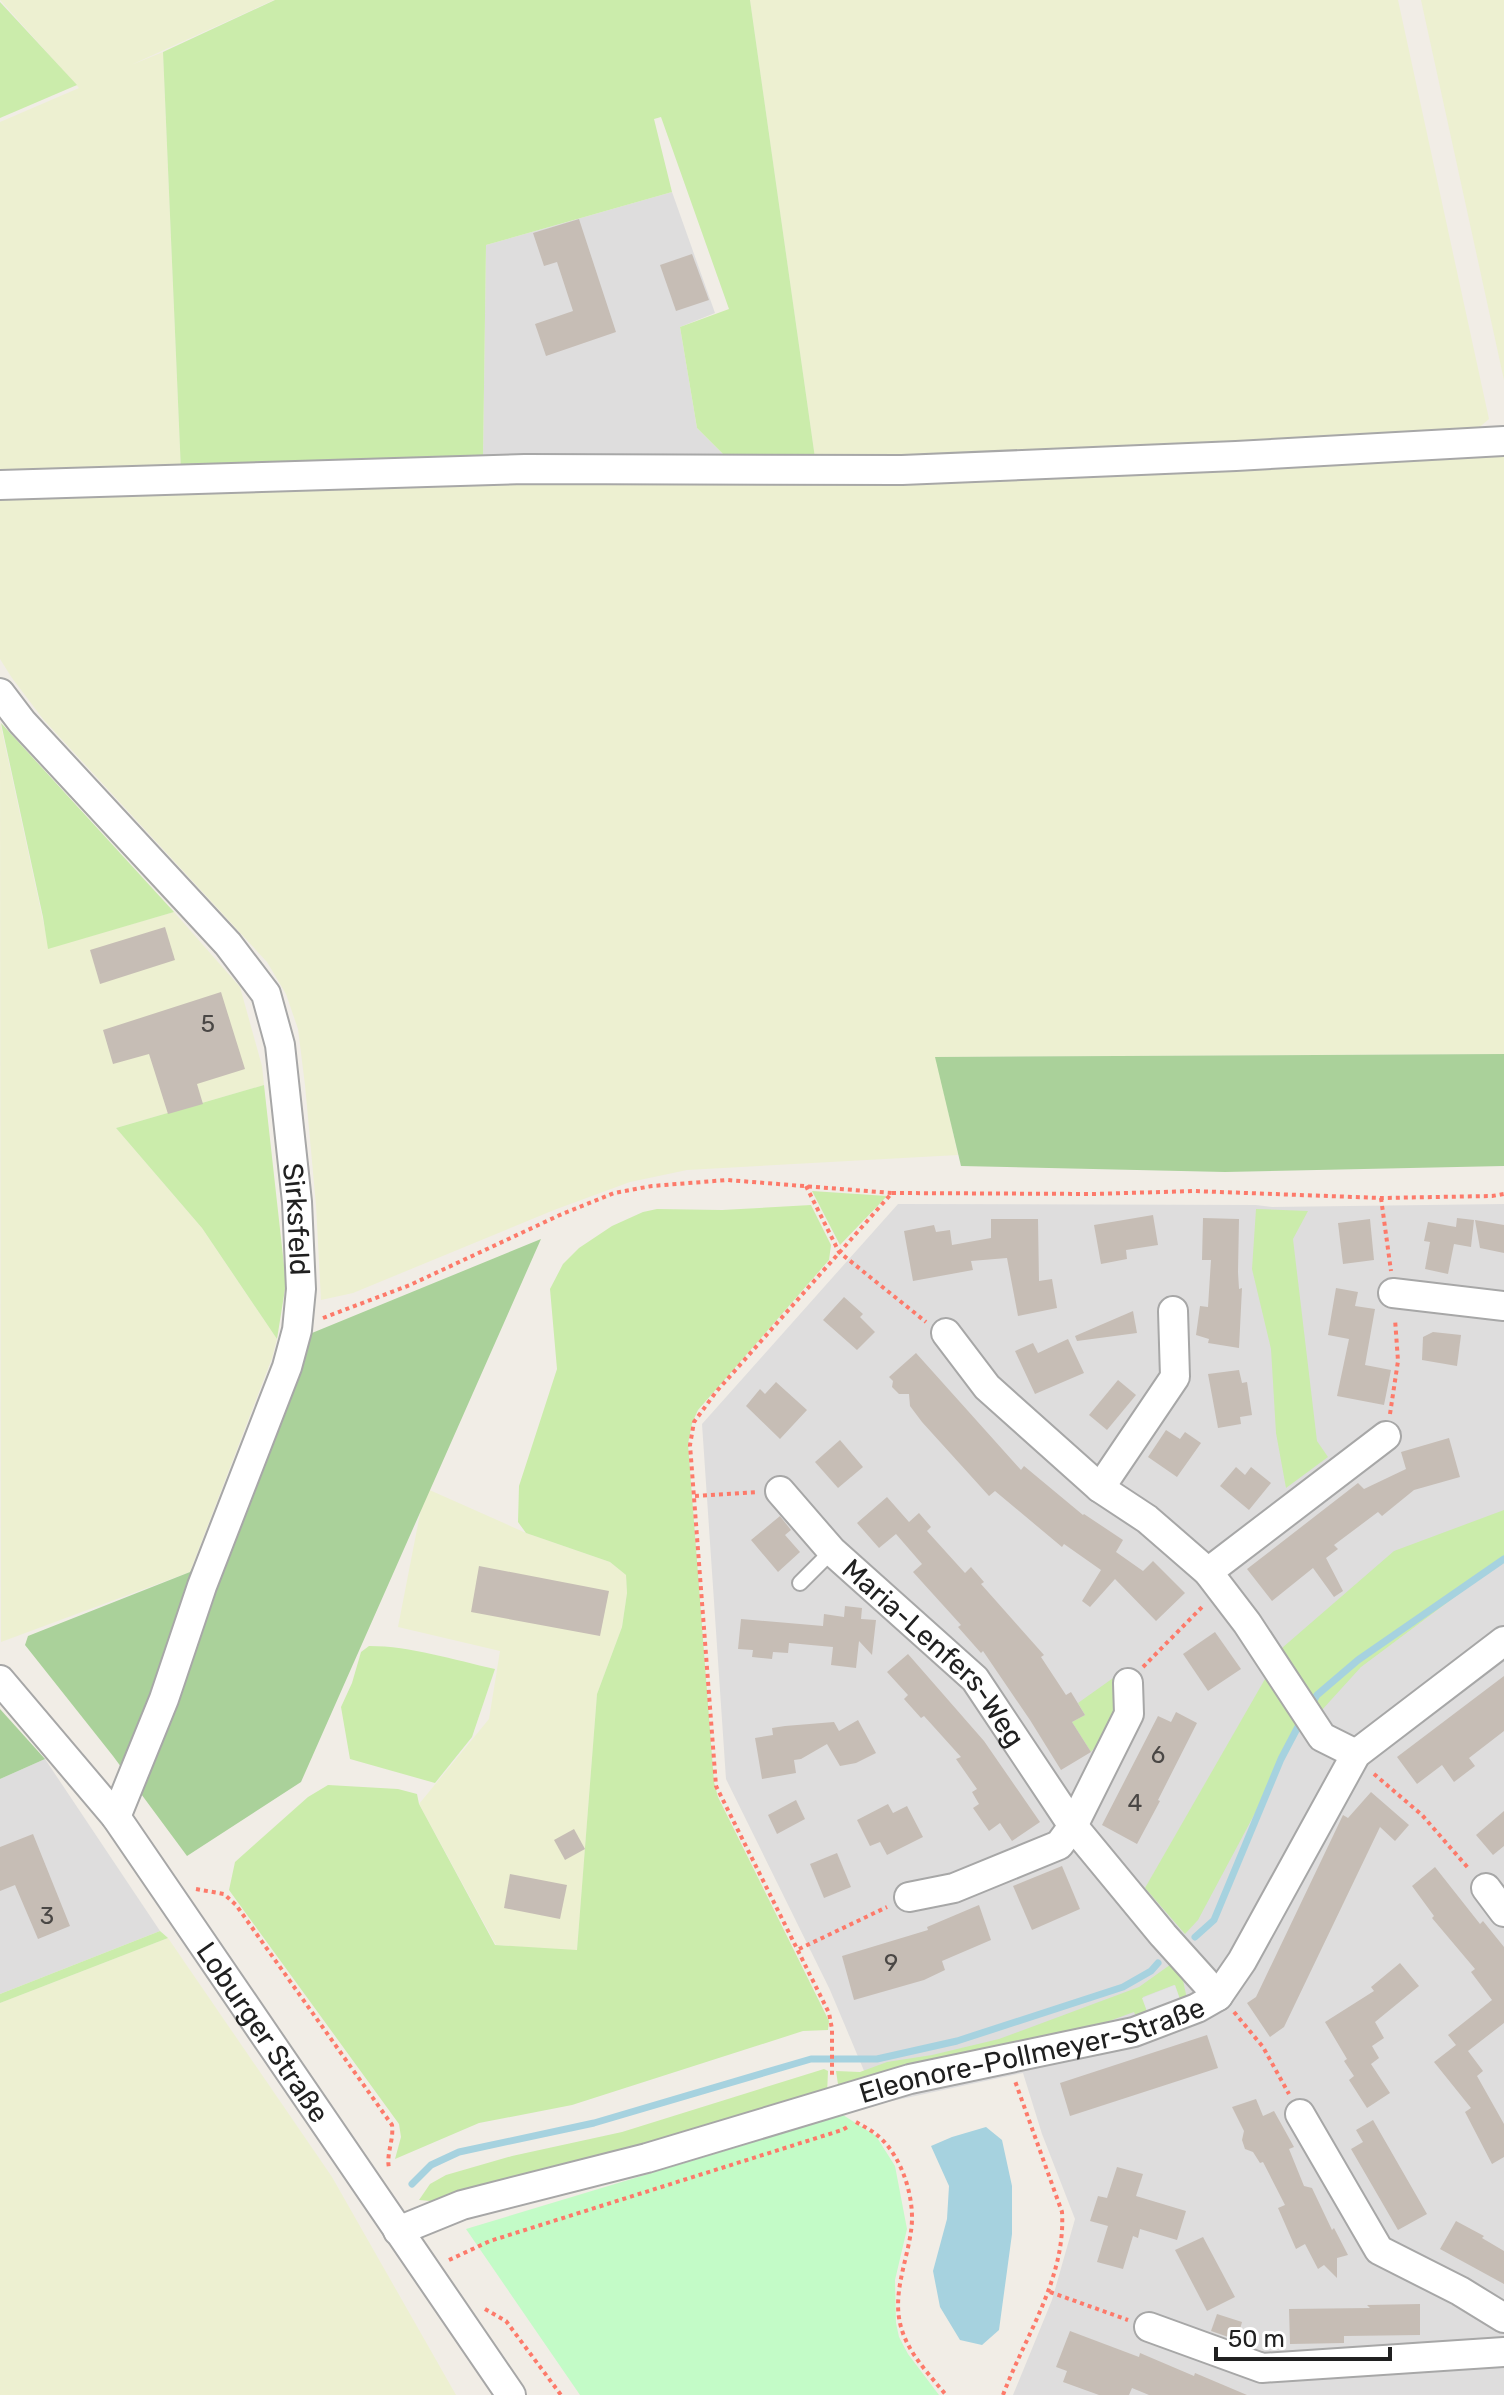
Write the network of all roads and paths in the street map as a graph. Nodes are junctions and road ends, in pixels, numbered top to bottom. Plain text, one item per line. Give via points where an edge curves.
1 (1504, 441) edge
2 (0, 485) edge
3 (0, 693) edge
4 (806, 1186) junction
5 (892, 1193) junction
6 (1504, 1194) edge
7 (1381, 1198) junction
8 (839, 1252) junction
9 (1393, 1293) junction
10 (1504, 1306) edge
11 (1173, 1311) dead end
12 (297, 1330) junction
13 (946, 1333) joint
14 (1386, 1436) joint
15 (1100, 1488) junction
16 (780, 1491) joint
17 (695, 1496) junction
18 (832, 1551) junction
19 (1208, 1572) junction
20 (800, 1583) dead end
21 (1504, 1641) edge
22 (0, 1680) edge
23 (1128, 1683) joint
24 (1356, 1754) junction
25 (116, 1817) junction
26 (1073, 1826) junction
27 (191, 1885) dead end
28 (1486, 1888) joint
29 (909, 1897) joint
30 (1504, 1912) edge
31 (799, 1949) junction
32 (1218, 1996) junction
33 (1007, 2060) junction
34 (832, 2070) dead end
35 (1300, 2114) joint
36 (390, 2177) dead end
37 (398, 2231) junction
38 (454, 2272) dead end
39 (1049, 2291) junction
40 (476, 2304) dead end
41 (1504, 2318) edge
42 (1149, 2327) joint
43 (1504, 2352) edge
44 (511, 2395) edge
45 (561, 2395) edge
46 (946, 2395) edge
47 (1003, 2395) edge

1 - 2 street via 902,470 525,469
3 - 12 street, Sirksfeld via 228,944 266,994 280,1045 294,1171 301,1289
4 - 5 path
4 - 8 path
4 - 12 path via 727,1180 614,1193
5 - 7 path via 1193,1191
5 - 8 path
6 - 7 path
7 - 9 path
8 - 13 path via 919,1318
8 - 17 path via 694,1422 690,1445
9 - 10 street
9 - 14 path via 1398,1361
11 - 15 street via 1175,1377
12 - 25 street, Sirksfeld
13 - 15 street via 987,1387
14 - 19 street
15 - 19 street via 1147,1519
16 - 17 path
16 - 18 street, Maria-Lenfers-Weg
17 - 31 path via 716,1786
18 - 20 lane
18 - 26 street, Maria-Lenfers-Weg via 975,1679
19 - 23 path via 1207,1602
19 - 24 street via 1322,1737
21 - 24 street, Eleonore-Pollmeyer-Straße
22 - 25 street, Loburger Straße
23 - 26 street via 1129,1714
24 - 28 path via 1422,1815
24 - 32 street, Eleonore-Pollmeyer-Straße
25 - 37 street, Loburger Straße
26 - 29 street via 1059,1845 954,1888
26 - 32 street, Maria-Lenfers-Weg
27 - 36 path via 224,1894 236,1905 392,2125
28 - 30 street
29 - 31 path
31 - 34 path via 829,2013
32 - 33 street, Eleonore-Pollmeyer-Straße via 1134,2032
32 - 35 path via 1263,2047
33 - 37 street, Eleonore-Pollmeyer-Straße via 910,2079 647,2158 462,2205
33 - 39 path via 1062,2212
35 - 41 street via 1379,2250
37 - 44 street, Loburger Straße
38 - 46 path via 447,2261 490,2241 855,2122 877,2134 899,2165 912,2228 899,2321 911,2352
39 - 42 path
39 - 47 path
40 - 45 path via 506,2321
42 - 43 street via 1262,2368

